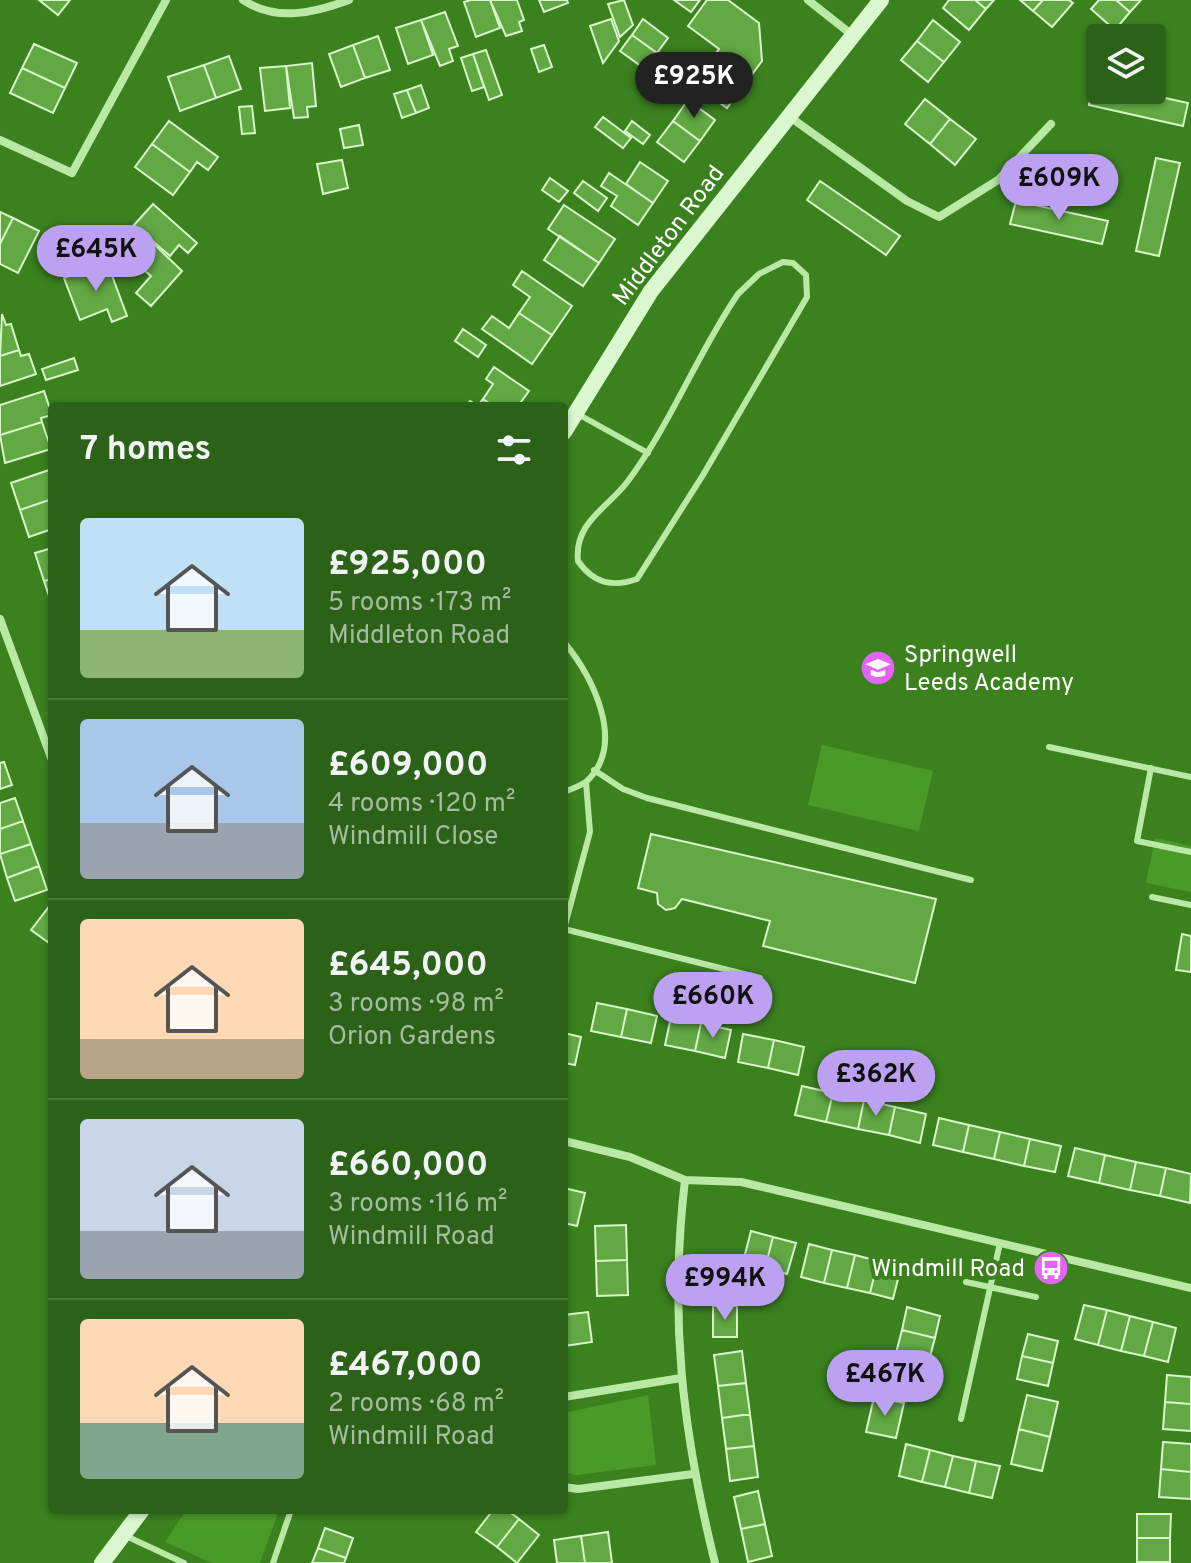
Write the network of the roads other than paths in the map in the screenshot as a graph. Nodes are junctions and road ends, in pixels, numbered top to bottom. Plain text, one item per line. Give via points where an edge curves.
1 (166, 0) edge
2 (243, 0) edge
3 (349, 0) edge
4 (808, 0) edge
5 (881, 0) edge
6 (851, 34) junction
7 (790, 117) junction
8 (1051, 124) dead end
9 (0, 140) edge
10 (576, 413) junction
11 (568, 426) edge
12 (648, 453) junction
13 (0, 619) edge
14 (568, 649) edge
15 (1049, 747) dead end
16 (48, 749) edge
17 (1151, 768) junction
18 (594, 770) junction
19 (1191, 777) edge
20 (586, 782) junction
21 (568, 790) edge
22 (1191, 852) edge
23 (971, 880) dead end
24 (1152, 897) dead end
25 (1191, 905) edge
26 (568, 911) edge
27 (568, 930) edge
28 (760, 978) dead end
29 (568, 1142) edge
30 (685, 1180) junction
31 (1000, 1243) junction
32 (966, 1282) dead end
33 (990, 1288) junction
34 (1191, 1288) edge
35 (1036, 1297) dead end
36 (681, 1378) junction
37 (568, 1396) edge
38 (961, 1419) dead end
39 (693, 1474) junction
40 (568, 1488) edge
41 (139, 1514) edge
42 (290, 1514) edge
43 (125, 1536) junction
44 (102, 1563) edge
45 (184, 1563) edge
46 (273, 1563) edge
47 (715, 1563) edge

1 - 9 street via 72,173
2 - 3 street via 282,15
4 - 6 street
5 - 6 street, Middleton Road
6 - 7 street, Middleton Road
7 - 8 street via 907,201 939,217 998,180
7 - 10 street, Middleton Road via 651,291
10 - 11 street, Middleton Road
10 - 12 lane
12 - 12 lane via 738,294 772,264 801,268 807,297 649,564 637,579 604,583 578,561 581,532
13 - 16 street
14 - 18 lane via 594,688 605,725
15 - 17 lane
17 - 19 lane
17 - 22 lane via 1137,841
18 - 20 lane
18 - 23 lane via 647,798
20 - 21 lane
20 - 26 lane via 590,832
24 - 25 lane
27 - 28 lane
29 - 30 street via 630,1157
30 - 31 street via 741,1182
30 - 36 street via 676,1288
31 - 33 lane
31 - 34 street
32 - 33 lane
33 - 35 lane
33 - 38 lane
36 - 37 street
36 - 39 street
39 - 40 street
39 - 47 street
41 - 43 street
42 - 46 lane
43 - 44 street
43 - 45 lane

